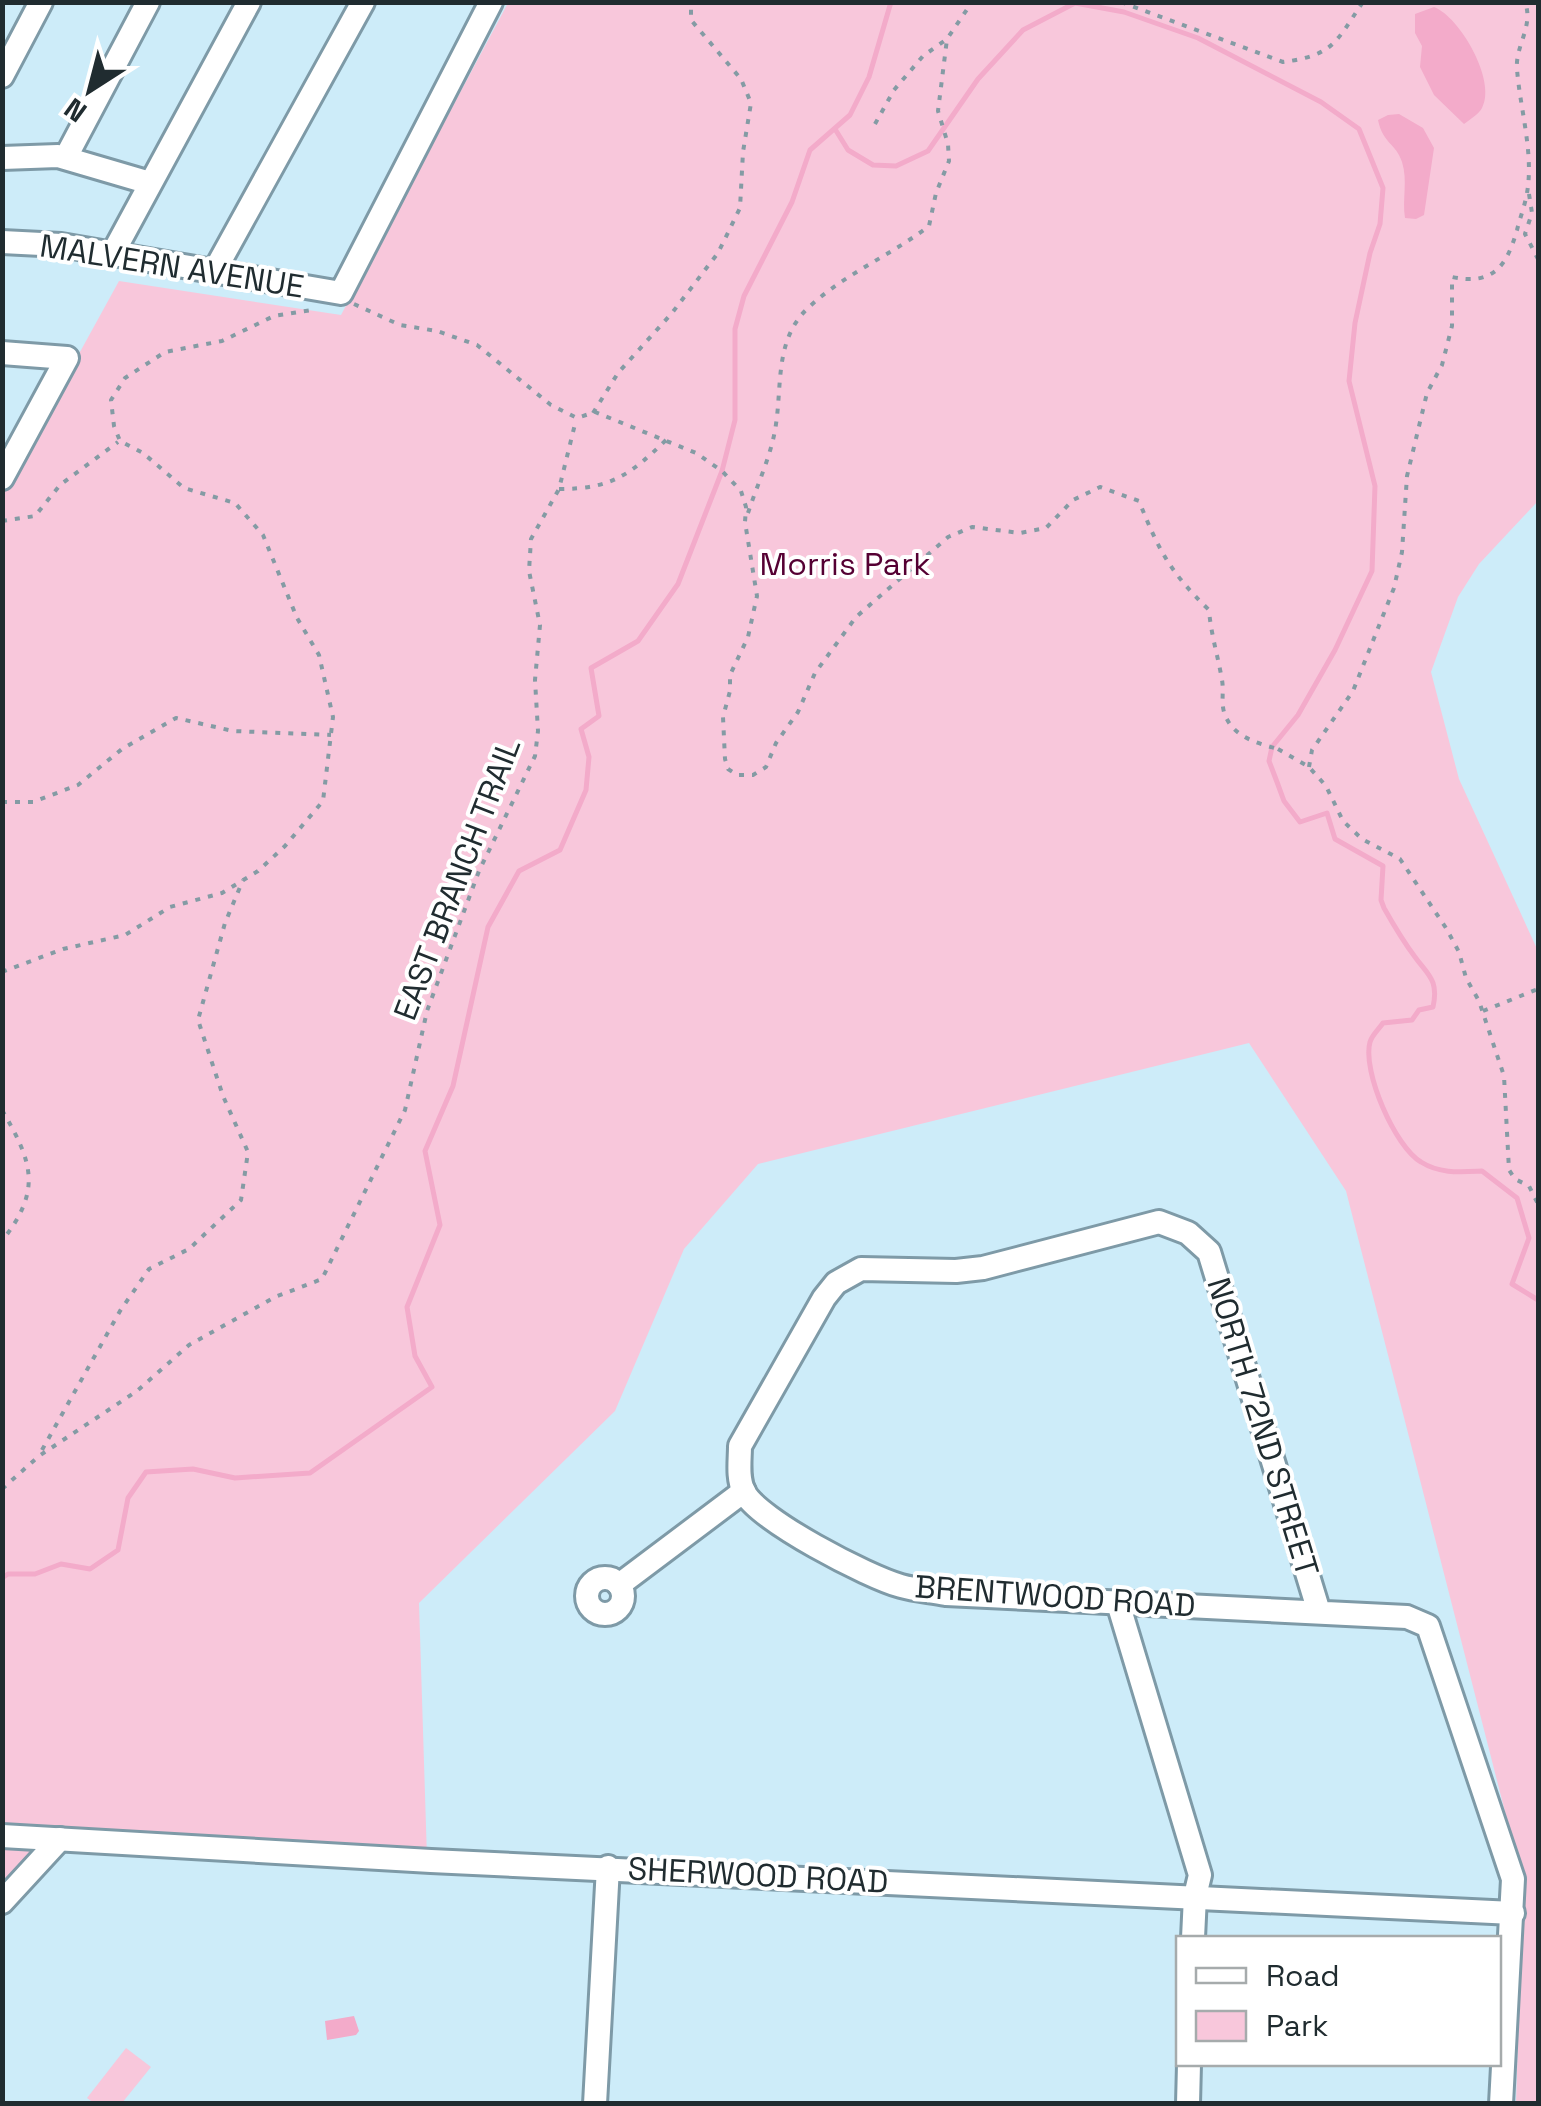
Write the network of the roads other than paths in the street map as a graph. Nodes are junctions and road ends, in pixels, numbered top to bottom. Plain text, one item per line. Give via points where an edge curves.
1 (41, 2) edge
2 (148, 2) edge
3 (249, 2) edge
4 (363, 2) edge
5 (491, 2) edge
6 (2, 76) edge
7 (66, 157) junction
8 (2, 158) edge
9 (150, 183) junction
10 (2, 242) edge
11 (112, 253) junction
12 (215, 270) junction
13 (2, 353) edge
14 (14, 432) edge
15 (2, 478) edge
16 (744, 1491) junction
17 (619, 1585) dead end
18 (1118, 1603) junction
19 (1319, 1612) junction
20 (2, 1836) edge
21 (60, 1839) junction
22 (608, 1867) junction
23 (1195, 1896) junction
24 (2, 1902) edge
25 (1513, 1913) junction
26 (1194, 1936) edge
27 (1189, 2066) edge
28 (595, 2104) edge
29 (1188, 2104) edge
30 (1502, 2104) edge

1 - 6 street
2 - 7 street
3 - 9 street
4 - 12 street
5 - 12 street, MALVERN AVENUE via 336,301
7 - 8 street
7 - 9 street
9 - 11 street
10 - 11 street, MALVERN AVENUE
11 - 12 street, MALVERN AVENUE
13 - 14 street via 67,358
14 - 15 street
16 - 17 street
16 - 18 street, BRENTWOOD ROAD via 761,1513 898,1585 946,1594
16 - 19 street, NORTH 72ND STREET via 740,1446 836,1283 860,1269 982,1268 1159,1222 1188,1233 1209,1252
18 - 19 street, BRENTWOOD ROAD
18 - 23 street via 1200,1875
19 - 25 street, BRENTWOOD ROAD via 1407,1617 1428,1626 1513,1880
20 - 21 street, SHERWOOD ROAD
21 - 22 street, SHERWOOD ROAD
21 - 24 street
22 - 23 street, SHERWOOD ROAD
22 - 28 street
23 - 25 street, SHERWOOD ROAD
23 - 26 street
25 - 30 street
27 - 29 street

